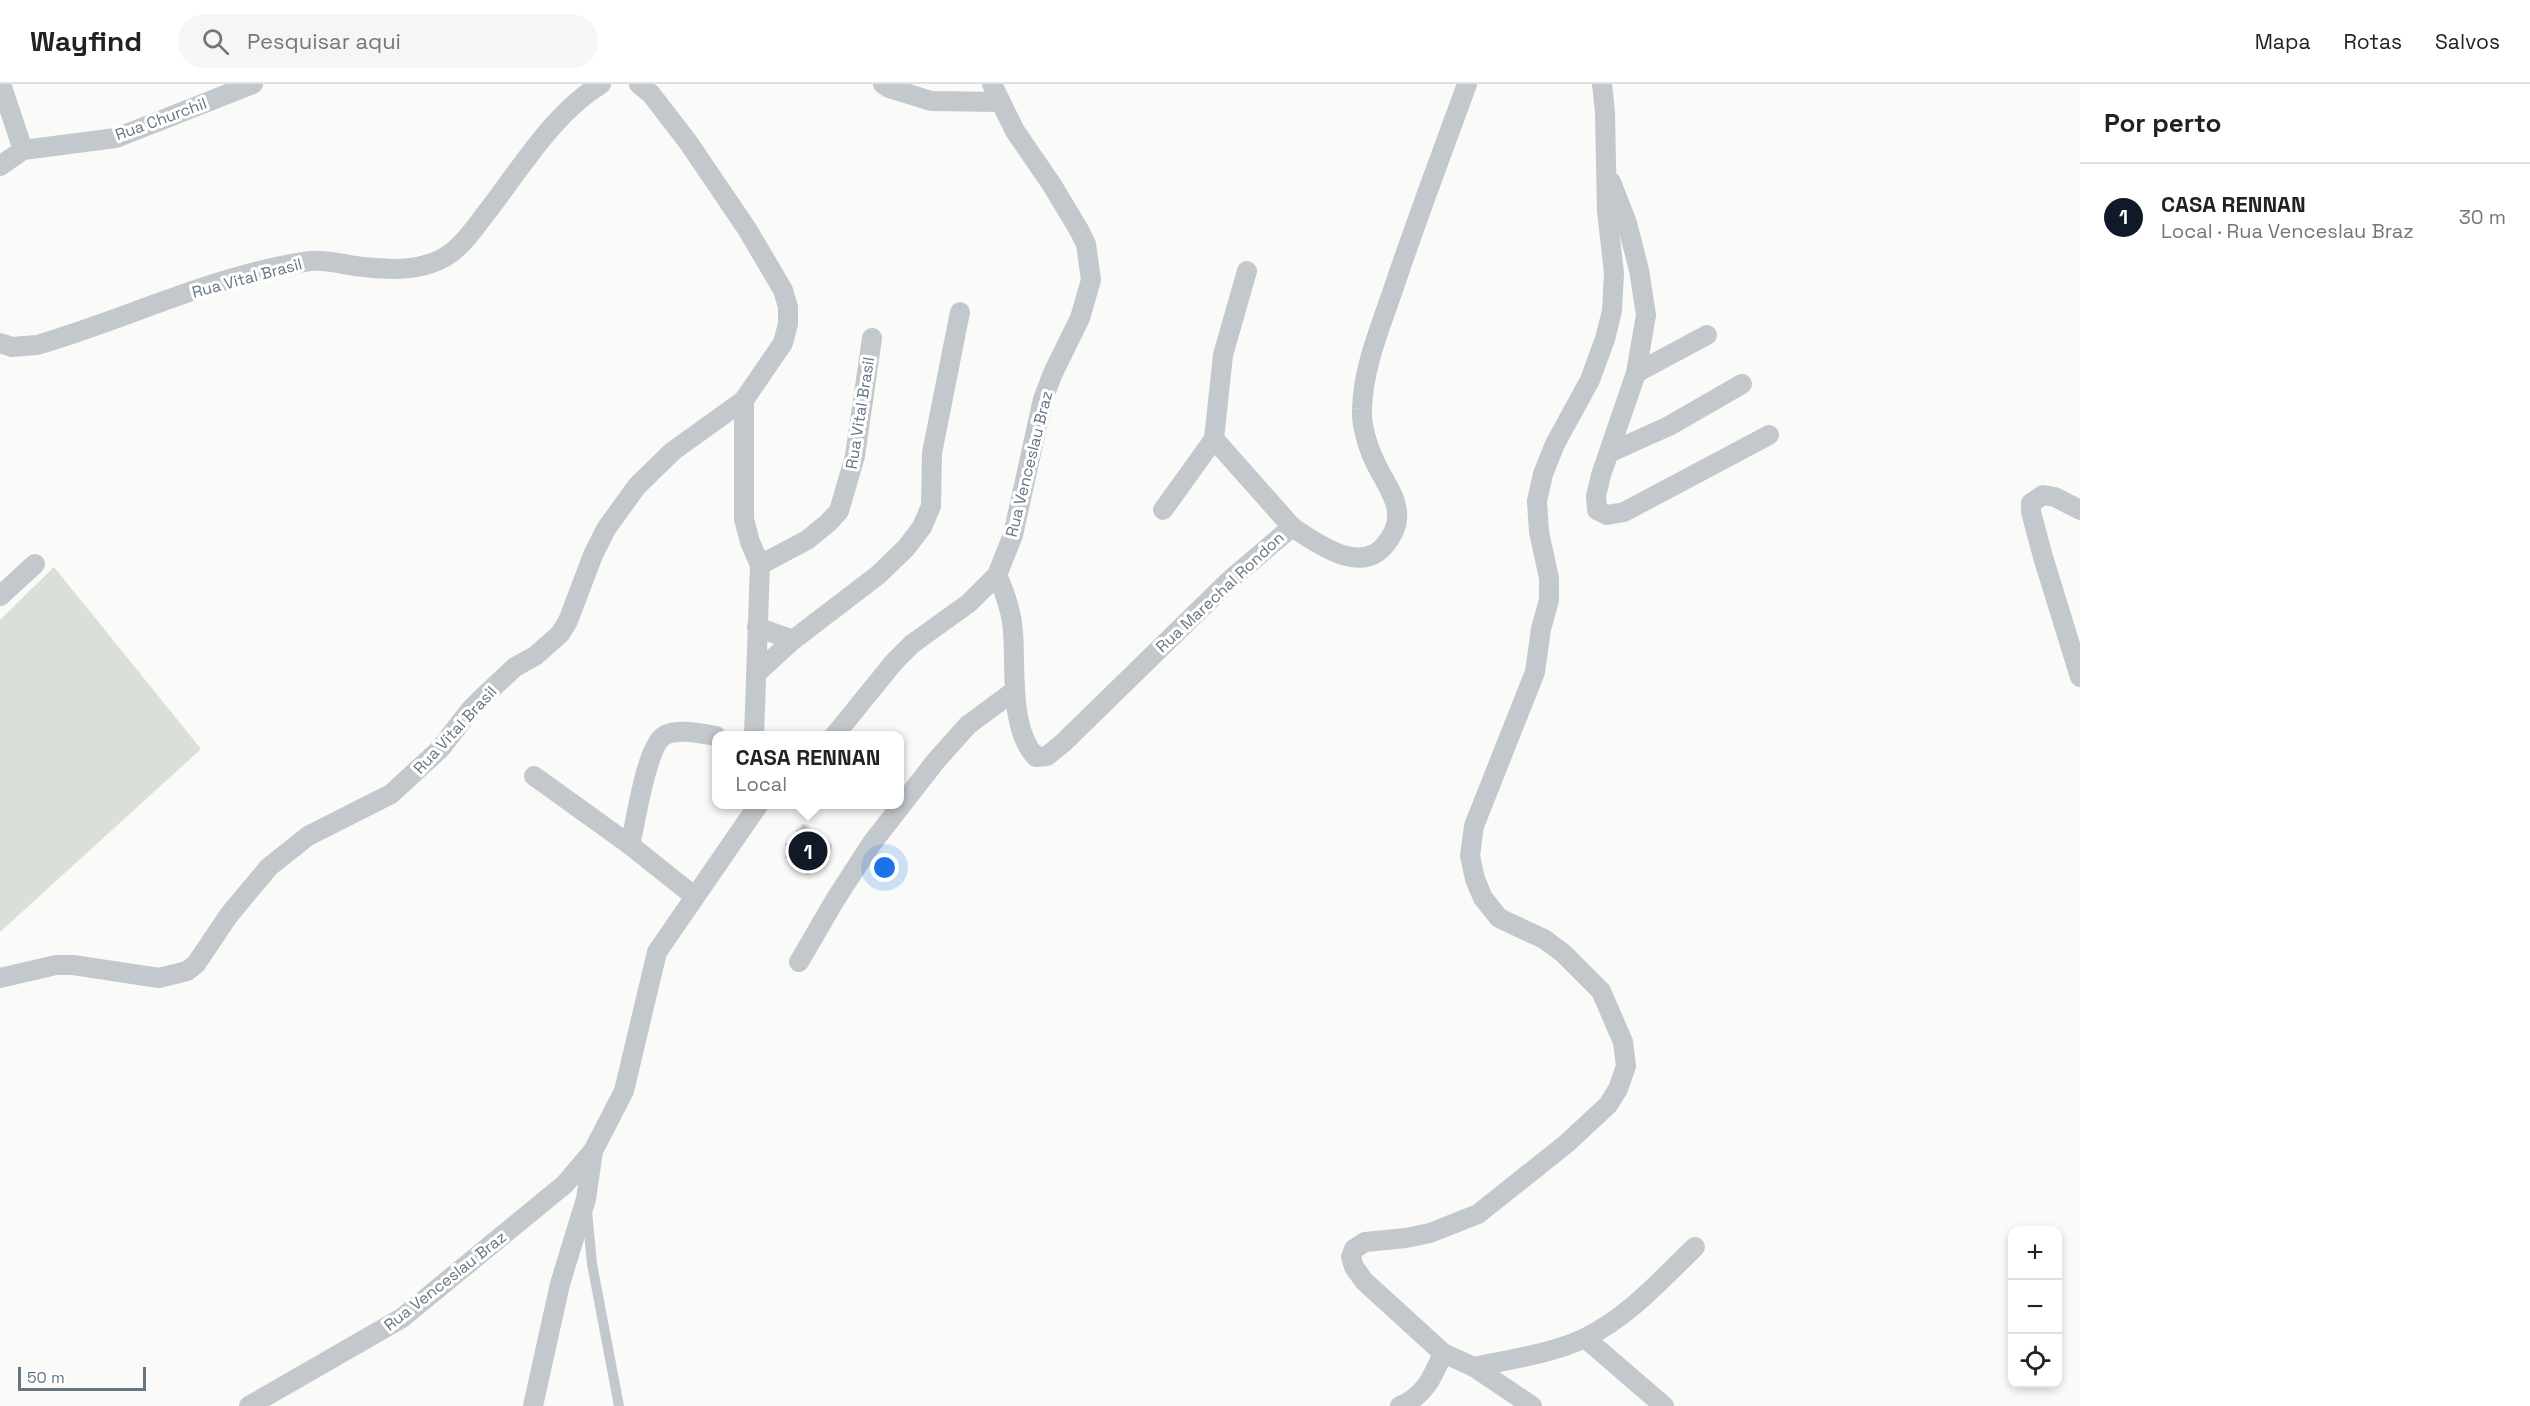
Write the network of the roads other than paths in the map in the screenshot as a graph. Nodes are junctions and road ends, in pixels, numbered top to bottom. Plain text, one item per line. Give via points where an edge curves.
1 (1, 84) edge
2 (253, 84) edge
3 (601, 84) edge
4 (639, 84) edge
5 (883, 84) edge
6 (1602, 84) edge
7 (1461, 86) edge
8 (995, 93) edge
9 (23, 150) junction
10 (0, 166) edge
11 (1606, 168) junction
12 (1247, 271) dead end
13 (960, 312) dead end
14 (1707, 334) dead end
15 (872, 338) dead end
16 (0, 343) edge
17 (1636, 373) junction
18 (1742, 384) dead end
19 (744, 400) junction
20 (1768, 435) dead end
21 (1214, 439) junction
22 (1609, 453) junction
23 (1163, 510) dead end
24 (2080, 510) edge
25 (1292, 527) junction
26 (34, 564) dead end
27 (760, 565) junction
28 (997, 575) junction
29 (0, 596) edge
30 (757, 627) junction
31 (793, 640) junction
32 (756, 674) junction
33 (2080, 677) edge
34 (1014, 691) junction
35 (754, 731) edge
36 (837, 731) edge
37 (712, 735) edge
38 (534, 776) dead end
39 (904, 802) edge
40 (756, 809) edge
41 (899, 809) edge
42 (630, 845) junction
43 (694, 896) junction
44 (799, 962) dead end
45 (0, 978) edge
46 (593, 1151) junction
47 (586, 1199) junction
48 (1695, 1246) dead end
49 (1585, 1338) junction
50 (1443, 1353) junction
51 (1474, 1367) junction
52 (249, 1406) edge
53 (533, 1406) edge
54 (619, 1406) edge
55 (1400, 1406) edge
56 (1532, 1406) edge
57 (1664, 1406) edge

1 - 9 street
2 - 9 street, Rua Churchil via 116,138
3 - 16 street, Rua Vital Brasil via 586,93 536,145 470,233 451,253 432,263 389,269 313,261 290,265 198,290 37,345
4 - 19 street, Rua Vital Brasil via 651,94 700,160 752,236 783,291 788,307 783,343
5 - 8 street via 931,101
6 - 11 street
7 - 25 street, Rua Marechal Rondon via 1364,384 1361,412 1375,462 1398,510 1393,530 1385,546 1369,557 1351,557 1331,551
8 - 28 street, Rua Venceslau Braz via 1014,131 1079,230 1086,244 1091,280 1080,318 1044,399 1013,535
9 - 10 street, Rua Churchil
11 - 17 street via 1627,223 1646,315
11 - 50 street via 1614,273 1612,311 1590,380 1543,474 1537,501 1549,600 1534,672 1474,826 1470,856 1483,898 1498,918 1544,939 1601,991 1623,1042 1626,1066 1608,1105 1478,1214 1430,1233 1365,1242 1354,1249 1354,1267 1364,1281
12 - 21 street via 1223,355
13 - 31 street via 932,453 931,506 922,527 878,575
14 - 17 street
15 - 27 street, Rua Vital Brasil via 855,456 839,511 807,540
17 - 22 street
18 - 22 street via 1669,426
19 - 27 street via 744,519
19 - 45 street, Rua Vital Brasil via 673,451 637,486 606,529 560,634 484,696 440,750 391,794 308,837 269,867 187,971 159,978 56,965
20 - 22 street via 1624,512 1607,515 1600,514 1595,505
21 - 23 street
21 - 25 street
24 - 33 street via 2043,495 2031,503 2043,557
25 - 34 street, Rua Marechal Rondon via 1232,578 1047,756 1036,757 1028,748
26 - 29 street
27 - 30 street
28 - 34 street, Rua Marechal Rondon via 1007,598 1013,631
28 - 36 street, Rua Venceslau Braz via 969,603 912,644
30 - 31 street
30 - 32 street
31 - 32 street
32 - 35 street
34 - 39 street via 968,725
37 - 42 street via 672,733 656,742
38 - 42 street
40 - 43 street, Rua Venceslau Braz
41 - 44 street via 872,843
42 - 43 street
43 - 46 street, Rua Venceslau Braz via 657,952 624,1091
46 - 47 street, Rua Venceslau Braz
46 - 52 street, Rua Venceslau Braz via 565,1184 402,1318
47 - 53 street, Rua Venceslau Braz via 560,1284
47 - 54 lane, Rua Venceslau Braz via 592,1264
48 - 49 street via 1628,1312
49 - 51 street via 1530,1356
49 - 57 street
50 - 51 street
50 - 55 street via 1424,1391
51 - 56 street

